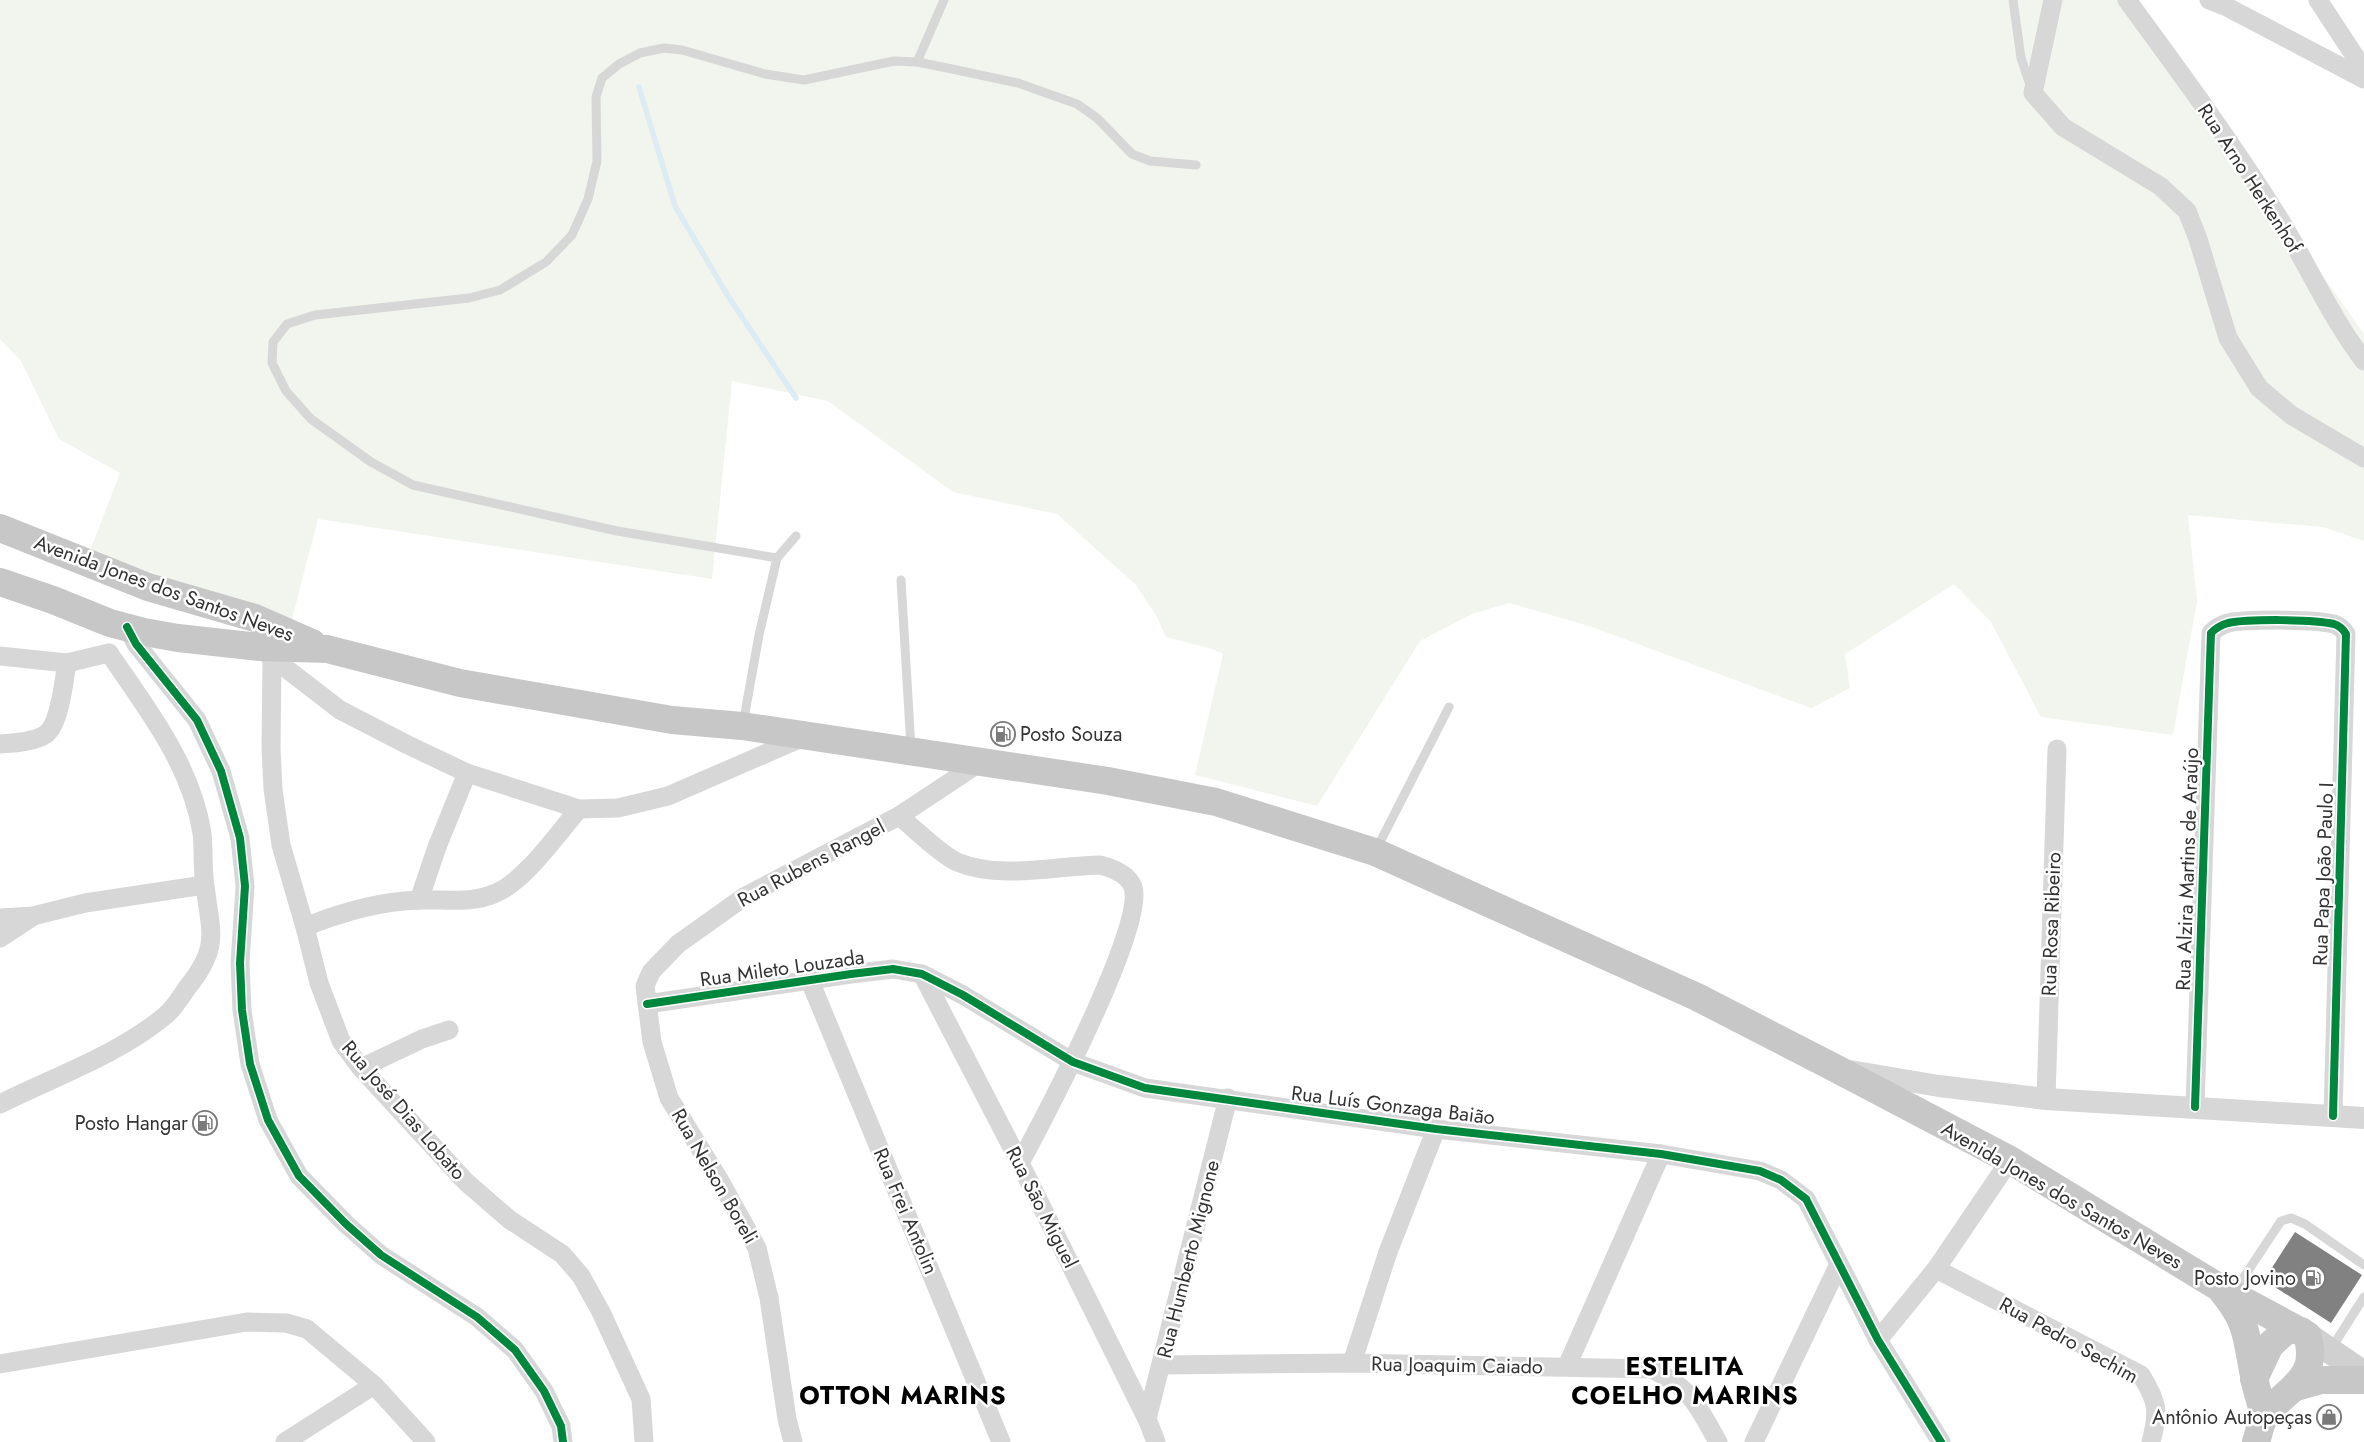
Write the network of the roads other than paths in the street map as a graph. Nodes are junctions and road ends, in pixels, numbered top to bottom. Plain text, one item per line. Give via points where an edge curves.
1 (944, 0) edge
2 (2014, 0) edge
3 (2053, 0) edge
4 (2127, 0) edge
5 (2209, 0) edge
6 (2318, 0) edge
7 (917, 62) junction
8 (2364, 70) edge
9 (2364, 79) edge
10 (2033, 93) junction
11 (1196, 165) dead end
12 (2364, 361) edge
13 (2364, 458) edge
14 (0, 528) edge
15 (796, 536) dead end
16 (777, 558) junction
17 (901, 580) dead end
18 (0, 582) edge
19 (198, 601) junction
20 (119, 625) junction
21 (2211, 633) joint
22 (178, 638) junction
23 (327, 649) junction
24 (109, 653) junction
25 (266, 653) junction
26 (0, 656) edge
27 (67, 663) junction
28 (1449, 707) dead end
29 (742, 726) junction
30 (806, 736) junction
31 (0, 744) edge
32 (2057, 748) dead end
33 (911, 753) junction
34 (979, 763) junction
35 (467, 773) junction
36 (579, 809) junction
37 (900, 816) junction
38 (1375, 852) junction
39 (204, 885) junction
40 (419, 900) junction
41 (33, 916) junction
42 (0, 918) edge
43 (305, 927) junction
44 (0, 938) edge
45 (650, 972) joint
46 (922, 974) junction
47 (810, 981) junction
48 (647, 1004) junction
49 (449, 1030) dead end
50 (1073, 1062) junction
51 (361, 1068) junction
52 (1833, 1068) junction
53 (1228, 1098) junction
54 (2046, 1099) junction
55 (0, 1104) edge
56 (2195, 1107) junction
57 (2333, 1116) junction
58 (2364, 1118) edge
59 (1436, 1129) junction
60 (1661, 1154) junction
61 (2010, 1160) junction
62 (1020, 1163) junction
63 (1839, 1264) junction
64 (2364, 1266) edge
65 (1936, 1270) junction
66 (2226, 1291) junction
67 (2364, 1296) edge
68 (2304, 1333) junction
69 (1878, 1340) junction
70 (2330, 1351) junction
71 (1352, 1363) junction
72 (0, 1364) edge
73 (1161, 1365) junction
74 (1567, 1366) junction
75 (2364, 1374) edge
76 (2254, 1379) junction
77 (2364, 1380) edge
78 (374, 1385) junction
79 (2296, 1387) junction
80 (1147, 1419) junction
81 (2260, 1430) edge
82 (285, 1442) edge
83 (426, 1442) edge
84 (563, 1442) edge
85 (644, 1442) edge
86 (793, 1442) edge
87 (1001, 1442) edge
88 (1156, 1442) edge
89 (1718, 1442) edge
90 (1754, 1442) edge
91 (1941, 1442) edge
92 (2151, 1442) edge

1 - 7 lane
2 - 10 lane via 2021,58
3 - 10 street
4 - 12 street, Rua Arno Herkenhof via 2225,133 2278,217 2346,337
5 - 9 street
6 - 8 street
7 - 11 lane via 1018,83 1077,104 1097,118 1132,154 1150,161
7 - 16 lane via 894,61 804,80 765,74 682,50 664,48 640,53 602,78 596,97 597,161 588,199 572,235 546,262 500,290 469,298 315,316 288,324 273,342 272,363 286,391 311,419 371,462 413,485 617,531
10 - 13 street via 2063,127 2160,186 2187,211 2228,338 2259,388 2291,415
14 - 19 highway, Avenida Jones dos Santos Neves via 148,587
15 - 16 lane
16 - 29 lane
17 - 33 lane
18 - 20 highway
19 - 22 highway via 198,616 193,627
19 - 23 highway, Avenida Jones dos Santos Neves via 254,618
20 - 22 highway
20 - 24 street
20 - 84 street via 197,720 221,770 240,838 245,886 240,963 242,1010 250,1064 268,1120 300,1176 346,1224 381,1255 477,1317 515,1350 544,1390 561,1426
21 - 56 street, Rua Alzira Martins de Araújo
21 - 57 street, Rua Papa João Paulo I via 2228,623 2286,621 2334,624 2346,634
22 - 25 highway
23 - 25 highway
23 - 29 highway, Avenida Jones dos Santos Neves via 460,683 672,720
24 - 27 street
24 - 39 street via 172,746 192,793 202,833
25 - 35 street via 340,710
25 - 43 street, Rua José Dias Lobato via 272,789 281,846
26 - 27 street
27 - 31 street via 56,719 49,732 37,738
28 - 38 lane
29 - 30 highway, Avenida Jones dos Santos Neves
30 - 33 highway, Avenida Jones dos Santos Neves
30 - 36 street via 668,796 618,808
32 - 54 street, Rua Rosa Ribeiro
33 - 34 highway, Avenida Jones dos Santos Neves
34 - 37 street, Rua Rubens Rangel
34 - 38 highway, Avenida Jones dos Santos Neves via 1108,781 1216,802
35 - 36 street
35 - 40 street
36 - 40 street via 519,878 497,893 474,900
37 - 45 street, Rua Rubens Rangel via 744,897 678,944
37 - 50 street via 956,861 983,870 1100,864 1126,877 1133,888 1134,905 1121,948
38 - 52 highway, Avenida Jones dos Santos Neves via 1697,997
39 - 41 street via 85,903
39 - 55 street via 212,932 209,953 200,972 167,1014 114,1050
40 - 43 street via 370,906
41 - 42 street
41 - 44 street
43 - 51 street, Rua José Dias Lobato via 319,983 341,1041
45 - 48 street, Rua Nelson Boreli via 645,986
46 - 47 street, Rua Mileto Louzada via 893,970
46 - 50 street, Rua Luís Gonzaga Baião via 963,995
46 - 62 street, Rua São Miguel
47 - 48 street, Rua Mileto Louzada
47 - 87 street, Rua Frei Antolin
48 - 86 street, Rua Nelson Boreli via 652,1042 669,1098 757,1248 769,1298
49 - 51 street
50 - 53 street, Rua Luís Gonzaga Baião via 1145,1088
50 - 62 street
51 - 85 street, Rua José Dias Lobato via 466,1182 510,1220 562,1254 581,1276 641,1399
52 - 54 street via 1939,1086
52 - 61 highway, Avenida Jones dos Santos Neves
53 - 59 street, Rua Luís Gonzaga Baião
53 - 73 street, Rua Humberto Mignone
54 - 56 street
56 - 57 street
57 - 58 street
59 - 60 street, Rua Luís Gonzaga Baião
59 - 71 street via 1388,1252
60 - 63 street, Rua Luís Gonzaga Baião via 1760,1171 1781,1180 1806,1199
60 - 74 street
61 - 65 street
61 - 66 highway, Avenida Jones dos Santos Neves
62 - 80 street, Rua São Miguel
63 - 69 street, Rua Luís Gonzaga Baião
63 - 90 street
64 - 66 lane via 2305,1224 2291,1218 2281,1221
65 - 69 street
65 - 92 street, Rua Pedro Sechim via 2141,1375 2154,1397 2156,1420
66 - 68 highway, Avenida Jones dos Santos Neves
66 - 76 highway via 2246,1328
67 - 70 lane
68 - 70 main road, Avenida Jones dos Santos Neves
68 - 76 highway via 2288,1329 2270,1345
68 - 79 highway via 2310,1345 2308,1367
69 - 91 street, Rua Luís Gonzaga Baião
70 - 75 main road, Avenida Jones dos Santos Neves
71 - 73 street, Rua Joaquim Caiado
71 - 74 street, Rua Joaquim Caiado
72 - 78 street via 247,1322 286,1323 307,1329
73 - 80 street, Rua Humberto Mignone
74 - 89 street, Rua Joaquim Caiado via 1652,1369 1690,1394
76 - 81 highway
77 - 79 highway via 2320,1380
78 - 82 street
78 - 83 street
79 - 81 highway via 2284,1394
80 - 88 street, Rua São Miguel

